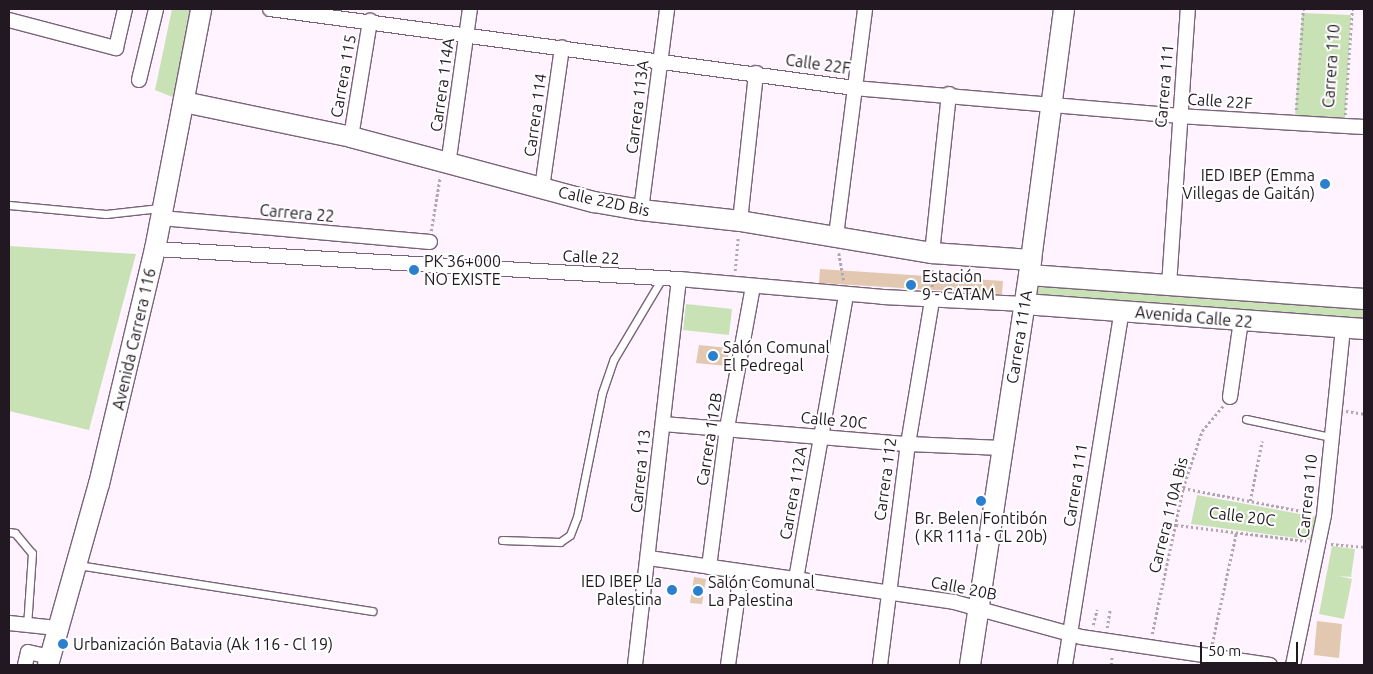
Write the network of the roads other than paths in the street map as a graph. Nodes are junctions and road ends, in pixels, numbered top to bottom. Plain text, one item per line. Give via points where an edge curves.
1 (125, 9) edge
2 (156, 9) edge
3 (201, 9) edge
4 (270, 9) edge
5 (470, 9) edge
6 (667, 9) edge
7 (865, 9) edge
8 (1064, 9) edge
9 (1188, 9) edge
10 (9, 20) edge
11 (370, 21) junction
12 (466, 35) junction
13 (562, 47) junction
14 (660, 60) junction
15 (756, 73) junction
16 (139, 80) dead end
17 (854, 88) junction
18 (949, 94) junction
19 (184, 102) junction
20 (1052, 103) junction
21 (1178, 116) junction
22 (1364, 127) edge
23 (350, 137) junction
24 (445, 164) junction
25 (542, 188) junction
26 (9, 205) edge
27 (641, 210) junction
28 (162, 213) junction
29 (740, 220) junction
30 (836, 236) junction
31 (430, 242) road end
32 (155, 249) junction
33 (932, 253) junction
34 (1030, 267) junction
35 (662, 278) junction
36 (679, 279) junction
37 (1169, 285) junction
38 (753, 287) junction
39 (846, 294) junction
40 (1364, 298) edge
41 (932, 300) junction
42 (1024, 304) junction
43 (1122, 311) junction
44 (1241, 321) junction
45 (1343, 328) junction
46 (1364, 329) edge
47 (1230, 398) road end
48 (1246, 419) dead end
49 (663, 424) junction
50 (727, 428) junction
51 (820, 436) junction
52 (1331, 437) junction
53 (908, 444) junction
54 (1002, 448) junction
55 (9, 532) edge
56 (502, 540) dead end
57 (649, 558) junction
58 (75, 565) junction
59 (709, 567) junction
60 (741, 572) junction
61 (796, 580) junction
62 (886, 593) junction
63 (978, 606) junction
64 (372, 611) dead end
65 (9, 623) edge
66 (27, 626) junction
67 (57, 628) junction
68 (1069, 634) junction
69 (26, 659) edge
70 (49, 661) edge
71 (636, 665) edge
72 (728, 665) edge
73 (880, 665) edge
74 (970, 665) edge
75 (1065, 665) edge
76 (1270, 665) edge
77 (1292, 665) edge

1 - 10 street via 116,48
2 - 16 street
3 - 19 street, Avenida Carrera 116
4 - 11 street, Calle 22F
5 - 12 street, Carrera 114A
6 - 14 street, Carrera 113A
7 - 17 street
8 - 20 street, Carrera 111A
9 - 21 street, Carrera 111
11 - 12 street, Calle 22F
11 - 23 street, Carrera 115
12 - 13 street, Calle 22F
12 - 24 street, Carrera 114A
13 - 14 street, Calle 22F
13 - 25 street, Carrera 114
14 - 15 street, Calle 22F
14 - 27 street, Carrera 113A
15 - 17 street, Calle 22F
15 - 29 street
17 - 18 street, Calle 22F
17 - 30 street
18 - 20 street, Calle 22F
18 - 33 street
19 - 23 street, Calle 22D Bis
19 - 28 street, Avenida Carrera 116
20 - 21 street, Calle 22F
20 - 34 street, Carrera 111A
21 - 22 street, Calle 22F
21 - 37 street, Carrera 111
23 - 24 street, Calle 22D Bis
24 - 25 street, Calle 22D Bis
25 - 27 street, Calle 22D Bis
26 - 28 lane via 106,214
27 - 29 street, Calle 22D Bis
28 - 31 street, Carrera 22
28 - 32 street, Avenida Carrera 116
29 - 30 street, Calle 22D Bis
30 - 33 street, Calle 22D Bis
32 - 35 street, Calle 22
32 - 58 street, Avenida Carrera 116 via 99,484
33 - 34 street, Calle 22D Bis
34 - 37 street, Avenida Calle 22
34 - 42 street, Carrera 111A
35 - 36 street, Calle 22
35 - 56 lane via 614,359 602,393 578,517 570,535 560,542
36 - 38 street, Calle 22
36 - 49 street, Carrera 113
37 - 40 street, Avenida Calle 22
38 - 39 street, Calle 22
38 - 50 street, Carrera 112B
39 - 41 street, Calle 22
39 - 51 street, Carrera 112A
41 - 42 street, Calle 22
41 - 53 street, Carrera 112
42 - 43 street, Avenida Calle 22
42 - 54 street, Carrera 111A
43 - 44 street, Avenida Calle 22
43 - 68 street, Carrera 111
44 - 45 street, Avenida Calle 22
44 - 47 street
45 - 46 street, Avenida Calle 22
45 - 52 street, Carrera 110
48 - 52 lane
49 - 50 street, Calle 20C
49 - 57 street, Carrera 113
50 - 51 street, Calle 20C
50 - 59 street, Carrera 112B
51 - 53 street, Calle 20C
51 - 61 street, Carrera 112A
52 - 77 street, Carrera 110 via 1320,543
53 - 54 street, Calle 20C
53 - 62 street, Carrera 112
54 - 63 street, Carrera 111A
55 - 66 lane via 15,533 32,554
57 - 59 street, Calle 20B
57 - 71 street, Carrera 113
58 - 64 lane
58 - 67 street, Avenida Carrera 116
59 - 60 street, Calle 20B
60 - 61 street, Calle 20B
60 - 72 street
61 - 62 street, Calle 20B
62 - 63 street, Calle 20B
62 - 73 street, Carrera 112
63 - 68 street, Calle 20B
63 - 74 street, Carrera 111A
65 - 66 street
66 - 67 street
67 - 70 street, Avenida Carrera 116
68 - 75 street, Carrera 111
68 - 76 street, Calle 20B via 1149,649
69 - 70 street

